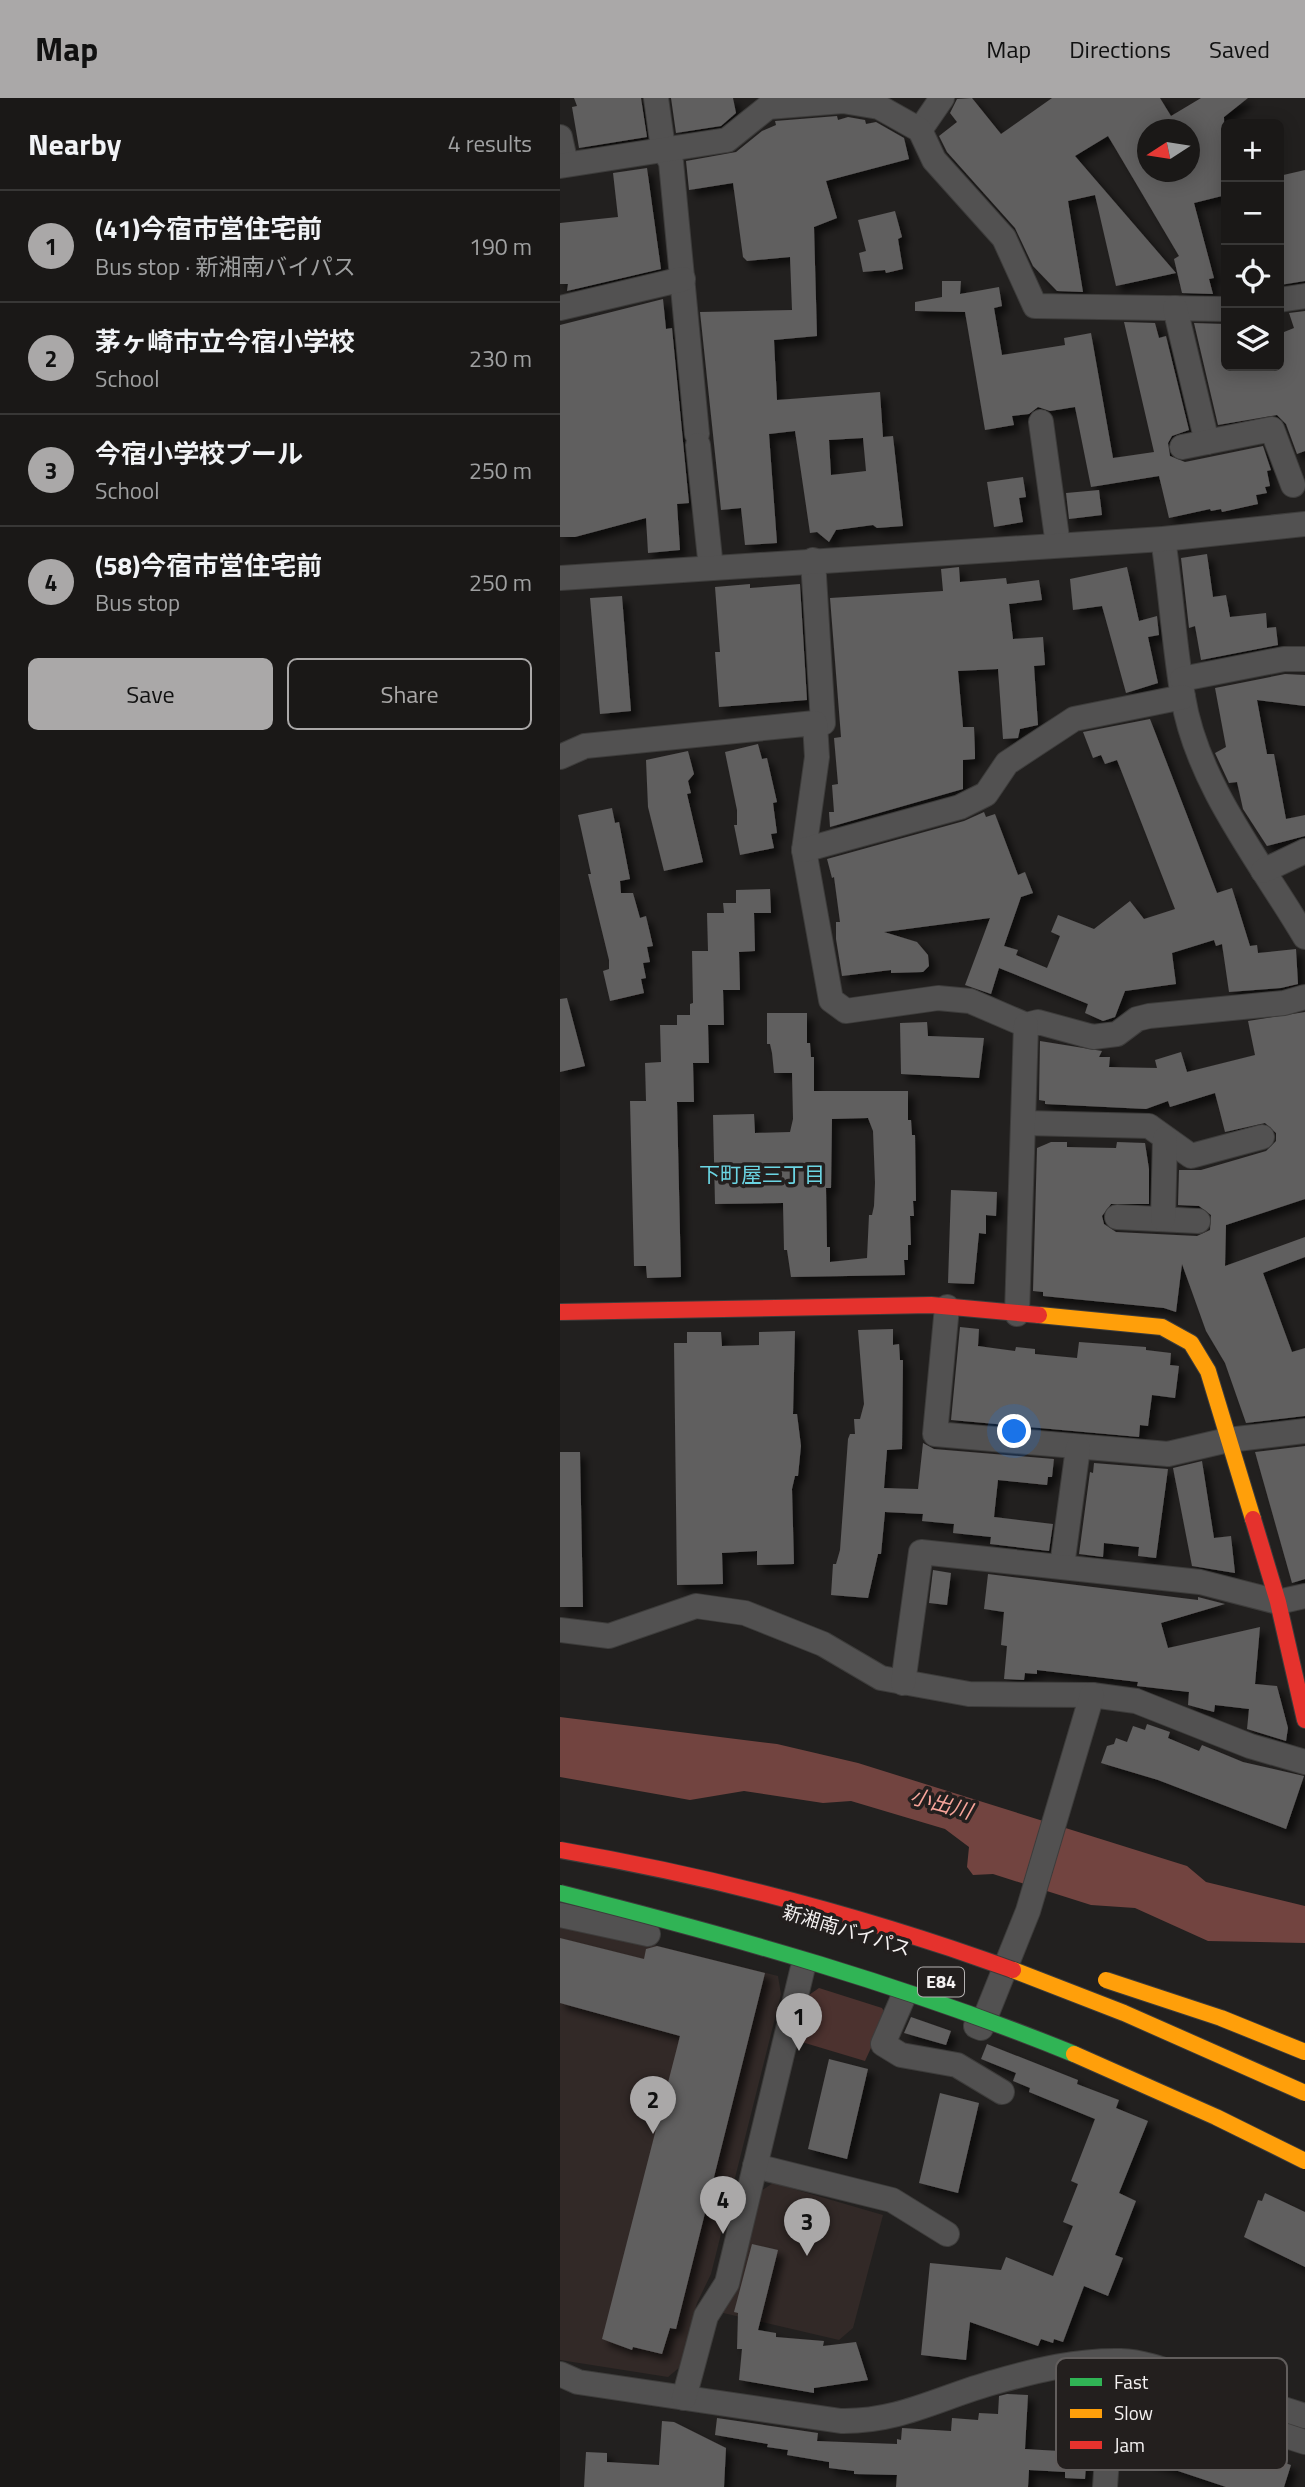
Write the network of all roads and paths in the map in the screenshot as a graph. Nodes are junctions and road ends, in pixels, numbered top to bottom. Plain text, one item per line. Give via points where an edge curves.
1 (656, 98) edge
2 (942, 98) edge
3 (920, 130) junction
4 (560, 137) edge
5 (663, 148) junction
6 (563, 165) edge
7 (683, 279) junction
8 (1305, 296) edge
9 (1284, 299) edge
10 (560, 308) edge
11 (1175, 309) junction
12 (1221, 309) edge
13 (1041, 422) dead end
14 (1207, 442) junction
15 (1182, 447) dead end
16 (1299, 480) edge
17 (1305, 524) edge
18 (1280, 525) junction
19 (1163, 539) junction
20 (1058, 545) junction
21 (813, 560) junction
22 (711, 568) junction
23 (560, 578) edge
24 (1305, 659) edge
25 (1182, 688) junction
26 (816, 723) junction
27 (560, 757) edge
28 (804, 850) junction
29 (1305, 851) edge
30 (1264, 871) junction
31 (1305, 937) edge
32 (1305, 997) edge
33 (1026, 1025) junction
34 (1024, 1123) junction
35 (1262, 1137) dead end
36 (1164, 1139) junction
37 (1117, 1217) dead end
38 (1163, 1219) junction
39 (1198, 1221) dead end
40 (947, 1307) junction
41 (560, 1312) edge
42 (1017, 1314) junction
43 (1305, 1431) edge
44 (1228, 1440) junction
45 (1078, 1448) junction
46 (1062, 1566) junction
47 (1305, 1596) edge
48 (1278, 1602) junction
49 (560, 1630) edge
50 (903, 1683) junction
51 (1092, 1695) junction
52 (1305, 1720) edge
53 (1305, 1762) edge
54 (560, 1850) edge
55 (560, 1884) edge
56 (560, 1892) edge
57 (786, 1894) junction
58 (691, 1910) dead end
59 (560, 1915) edge
60 (960, 1933) dead end
61 (999, 1945) dead end
62 (1025, 1954) dead end
63 (802, 1971) junction
64 (1090, 1975) dead end
65 (976, 1993) dead end
66 (902, 2000) junction
67 (1011, 2007) dead end
68 (981, 2028) junction
69 (1305, 2052) edge
70 (1002, 2092) dead end
71 (1305, 2093) edge
72 (1305, 2161) edge
73 (755, 2166) junction
74 (1305, 2174) edge
75 (947, 2234) dead end
76 (1056, 2366) edge
77 (560, 2374) edge
78 (684, 2398) junction
79 (1287, 2410) edge
80 (1305, 2416) edge
81 (1287, 2436) edge
82 (1305, 2442) edge

1 - 5 street
2 - 3 street
3 - 5 street via 879,107 843,101 768,107 727,139
3 - 11 street via 934,160 1004,238 1035,306
4 - 6 street
5 - 6 street
5 - 7 street via 671,162
7 - 10 street
7 - 22 street
8 - 9 street
11 - 12 street
11 - 14 street
13 - 20 street
14 - 15 street
14 - 16 street via 1272,429
16 - 18 street
17 - 18 street
18 - 19 street
19 - 20 street
19 - 25 street
20 - 21 street
21 - 22 street
21 - 26 street via 823,723
22 - 23 street
24 - 25 street via 1284,659
25 - 28 street via 1074,719 1007,763 986,794 960,807
25 - 30 street via 1198,746 1232,824
26 - 27 street via 585,746
26 - 28 street via 817,757
28 - 33 street via 831,1000 846,1011 938,998 970,1001
29 - 30 street
30 - 31 street
32 - 33 street via 1149,1016 1117,1034 1093,1037 1038,1022
33 - 34 street
34 - 36 street via 1149,1126
34 - 42 street
35 - 36 street via 1191,1156
36 - 38 street
37 - 38 street
38 - 39 street
40 - 41 main road
40 - 42 main road
40 - 45 street via 935,1434
42 - 44 main road via 1162,1327 1180,1333 1196,1346 1208,1371
43 - 44 street
44 - 45 street via 1168,1454
44 - 48 main road
45 - 46 street
46 - 48 street via 1200,1582
46 - 50 street via 921,1552
47 - 48 street
48 - 52 main road
49 - 50 street via 609,1636 696,1606 745,1613 823,1644 881,1678
50 - 51 street via 969,1694
51 - 53 street via 1136,1701 1250,1746
51 - 68 street via 1028,1909
54 - 57 main road, 新湘南バイパス / E84, bridge
55 - 58 main road
56 - 72 main road, bridge via 785,1952 921,1996 1115,2070
57 - 60 main road
57 - 71 main road, 新湘南バイパス / E84, bridge via 1051,1983
59 - 63 street
61 - 62 main road
63 - 66 street
63 - 73 street
64 - 69 main road, bridge via 1221,2018
65 - 67 main road, E84
66 - 68 street
66 - 70 street via 883,2044 901,2055 957,2065
68 - 74 street via 1207,2119
73 - 75 street via 892,2200
73 - 78 street via 727,2283 706,2316
76 - 78 street via 872,2421 841,2421
77 - 78 street via 578,2382
79 - 80 street
81 - 82 street

